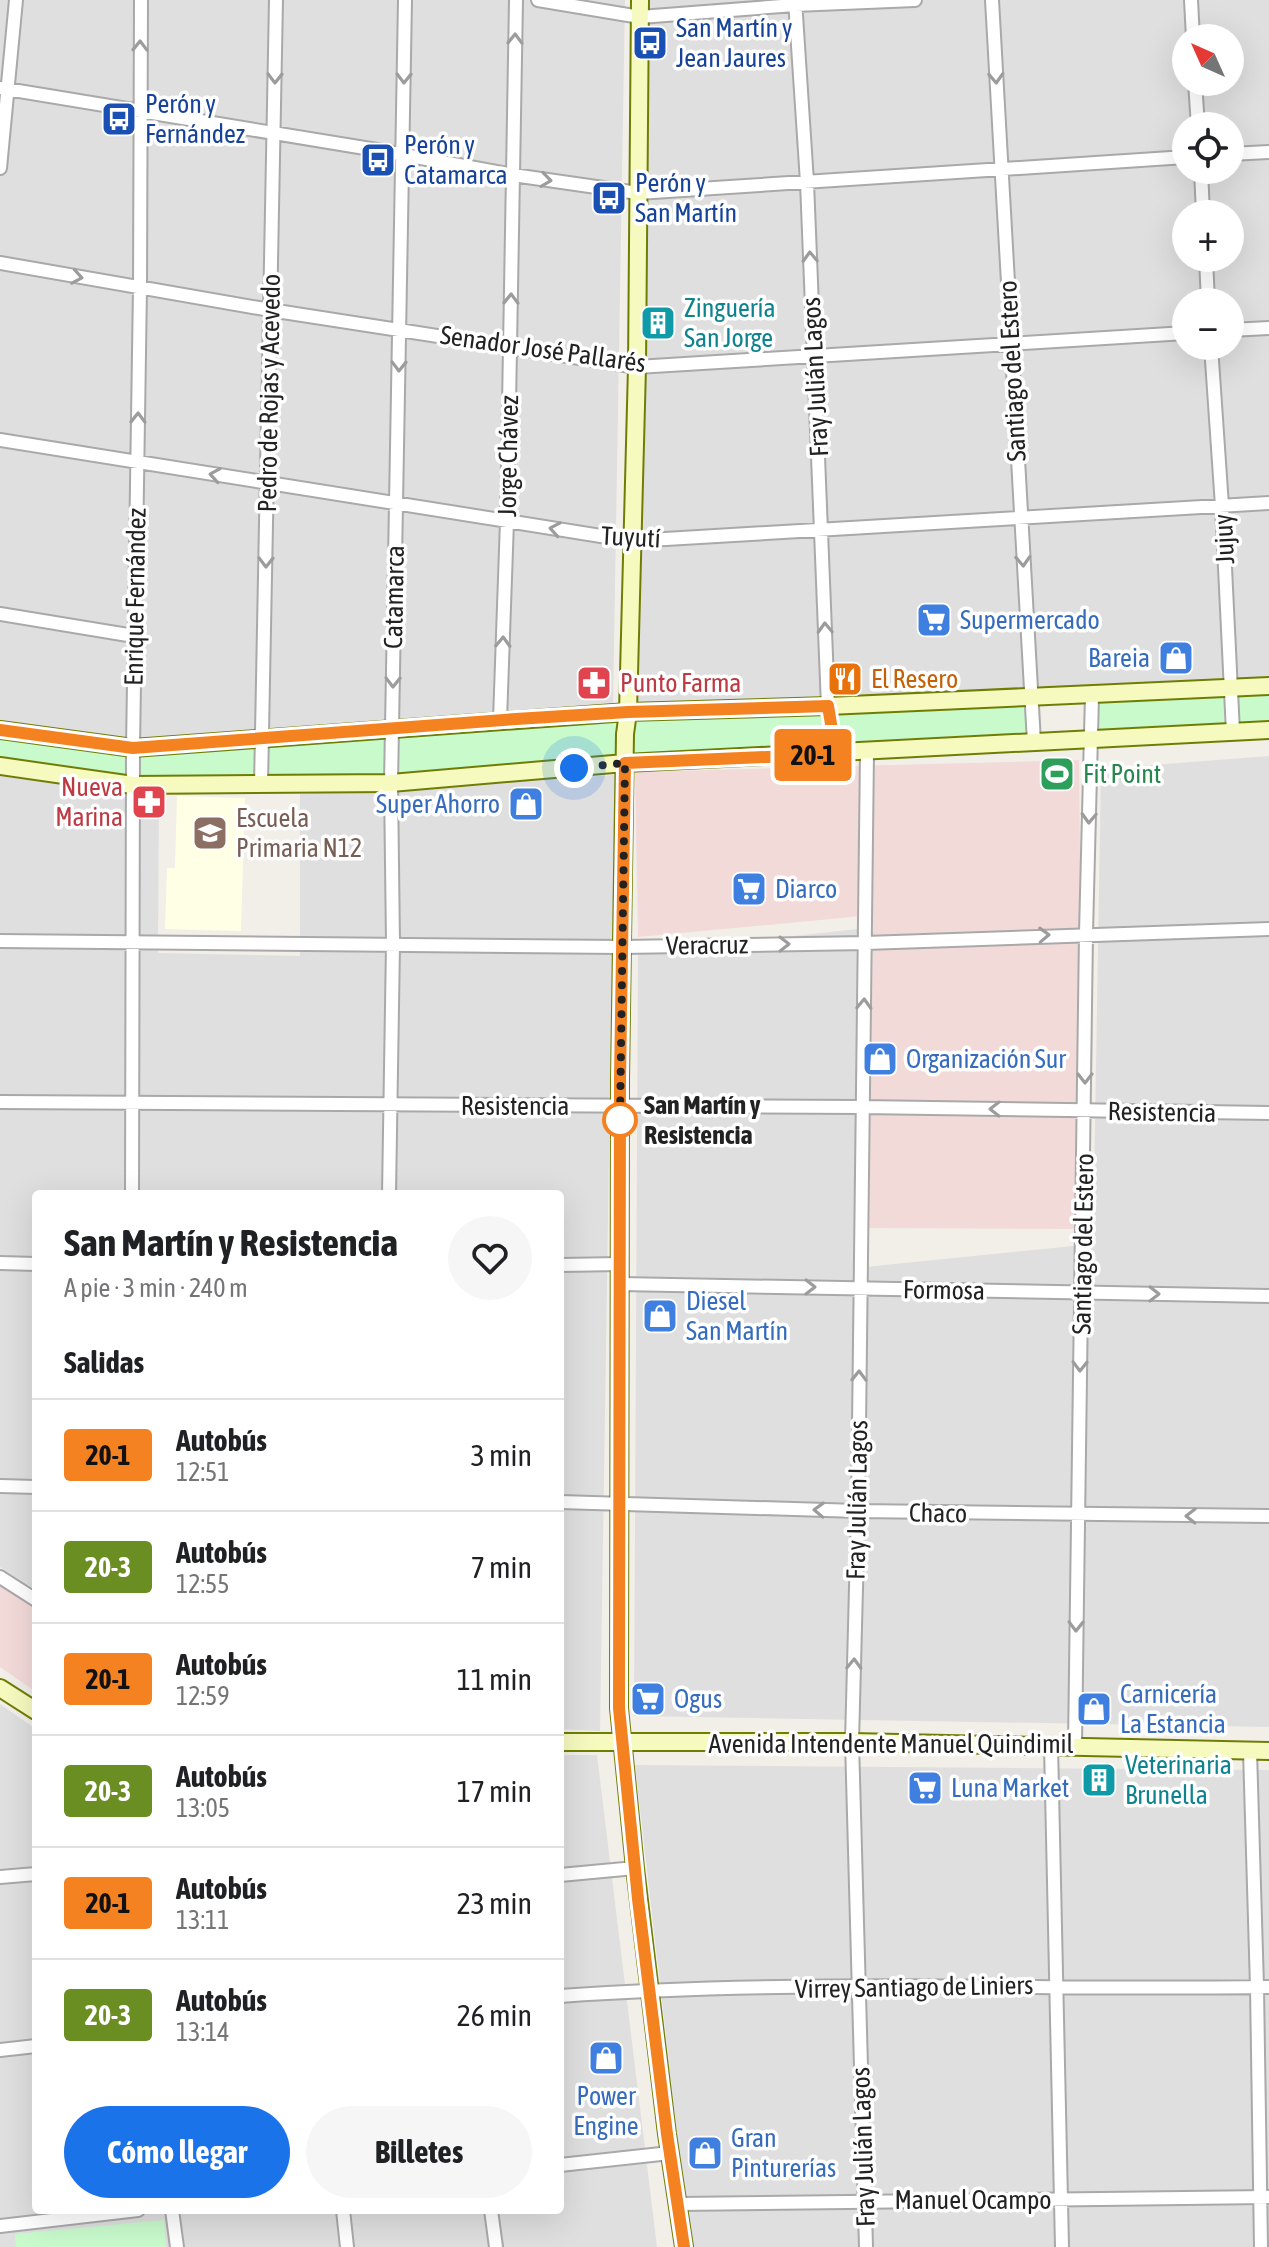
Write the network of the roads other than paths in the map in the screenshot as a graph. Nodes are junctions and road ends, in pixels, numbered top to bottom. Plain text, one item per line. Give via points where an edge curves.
1 (16, 0) edge
2 (141, 0) edge
3 (276, 0) edge
4 (405, 0) edge
5 (516, 0) edge
6 (538, 0) edge
7 (915, 0) edge
8 (992, 0) edge
9 (1191, 0) edge
10 (795, 3) edge
11 (640, 8) edge
12 (1192, 24) edge
13 (4, 88) edge
14 (140, 111) junction
15 (274, 133) junction
16 (1269, 152) edge
17 (1244, 153) edge
18 (402, 154) junction
19 (1172, 158) edge
20 (0, 168) edge
21 (1001, 171) junction
22 (513, 175) junction
23 (807, 182) junction
24 (638, 193) junction
25 (0, 263) edge
26 (140, 287) junction
27 (270, 310) junction
28 (399, 328) junction
29 (1269, 328) edge
30 (1244, 329) edge
31 (1172, 334) edge
32 (1011, 345) junction
33 (510, 348) junction
34 (813, 354) junction
35 (1212, 360) edge
36 (637, 367) junction
37 (0, 440) edge
38 (137, 463) junction
39 (267, 483) junction
40 (396, 503) junction
41 (1269, 503) edge
42 (1222, 506) junction
43 (1021, 519) junction
44 (507, 521) junction
45 (822, 531) junction
46 (632, 541) junction
47 (0, 614) edge
48 (134, 636) junction
49 (1269, 686) edge
50 (1230, 687) junction
51 (1092, 695) junction
52 (1030, 697) junction
53 (828, 706) junction
54 (628, 712) junction
55 (500, 720) junction
56 (392, 729) junction
57 (0, 730) edge
58 (1269, 730) edge
59 (1233, 732) junction
60 (262, 739) junction
61 (1091, 740) junction
62 (1034, 742) junction
63 (133, 748) junction
64 (867, 752) junction
65 (836, 754) junction
66 (625, 763) junction
67 (0, 766) edge
68 (391, 783) junction
69 (133, 785) junction
70 (261, 785) junction
71 (1269, 929) edge
72 (1086, 933) junction
73 (0, 941) edge
74 (132, 943) junction
75 (866, 943) junction
76 (393, 944) junction
77 (622, 947) junction
78 (0, 1102) edge
79 (132, 1103) junction
80 (390, 1105) junction
81 (621, 1106) junction
82 (861, 1107) junction
83 (1085, 1111) junction
84 (1269, 1113) edge
85 (132, 1190) edge
86 (389, 1190) edge
87 (0, 1263) edge
88 (32, 1264) edge
89 (620, 1264) junction
90 (564, 1265) edge
91 (620, 1284) junction
92 (860, 1288) junction
93 (1082, 1293) junction
94 (1269, 1296) edge
95 (0, 1486) edge
96 (32, 1487) edge
97 (564, 1502) edge
98 (621, 1504) junction
99 (858, 1511) junction
100 (1078, 1514) junction
101 (1269, 1516) edge
102 (0, 1577) edge
103 (32, 1597) edge
104 (0, 1688) edge
105 (32, 1708) edge
106 (564, 1742) edge
107 (852, 1742) junction
108 (621, 1743) junction
109 (1051, 1745) junction
110 (1075, 1745) junction
111 (1250, 1751) junction
112 (1269, 1751) edge
113 (635, 1868) junction
114 (32, 1874) edge
115 (564, 1875) edge
116 (0, 1877) edge
117 (1056, 1986) junction
118 (1263, 1987) edge
119 (857, 1988) junction
120 (649, 1990) junction
121 (564, 1996) edge
122 (32, 2046) edge
123 (0, 2050) edge
124 (670, 2153) junction
125 (564, 2165) edge
126 (1265, 2197) edge
127 (1061, 2200) junction
128 (865, 2201) junction
129 (678, 2204) junction
130 (104, 2214) edge
131 (173, 2214) edge
132 (343, 2214) edge
133 (492, 2214) edge
134 (0, 2226) edge
135 (177, 2247) edge
136 (347, 2247) edge
137 (496, 2247) edge
138 (684, 2247) edge
139 (866, 2247) edge
140 (1062, 2247) edge
141 (1261, 2247) edge

1 - 13 street
14 -> 2 street, Enrique Fernández
3 -> 15 street, Pedro de Rojas y Acevedo
4 -> 18 street, Catamarca
22 -> 5 street, Jorge Chávez
6 - 11 street
7 - 10 street
8 -> 21 street, Santiago del Estero
9 - 12 street
10 - 11 street
10 - 23 street, Fray Julián Lagos
11 - 24 main road
13 - 14 street
13 - 20 street
14 - 15 street
14 - 26 street, Enrique Fernández
15 - 18 street
15 - 27 street, Pedro de Rojas y Acevedo
16 - 17 street
18 - 22 street
18 - 28 street, Catamarca
19 - 21 street
21 - 23 street
21 - 32 street, Santiago del Estero
22 -> 24 street
33 -> 22 street, Jorge Chávez
23 - 24 street
34 -> 23 street, Fray Julián Lagos
24 - 36 main road
25 -> 26 street, Senador José Pallarés
26 - 27 street, Senador José Pallarés
38 -> 26 street, Enrique Fernández
27 - 28 street, Senador José Pallarés
27 - 39 street, Pedro de Rojas y Acevedo
28 - 33 street, Senador José Pallarés
28 -> 40 street, Catamarca
29 - 30 street
31 - 32 street, Senador José Pallarés
32 - 34 street, Senador José Pallarés
32 - 43 street, Santiago del Estero
33 - 36 street, Senador José Pallarés
33 - 44 street, Jorge Chávez
34 - 36 street, Senador José Pallarés
34 - 45 street, Fray Julián Lagos
35 - 42 street, Jujuy
36 - 46 main road
37 - 38 street, Tuyutí
39 -> 38 street, Tuyutí
38 - 48 street, Enrique Fernández
39 - 40 street, Tuyutí
39 -> 60 street, Pedro de Rojas y Acevedo
40 - 44 street, Tuyutí
40 -> 56 street, Catamarca
41 - 42 street, Tuyutí
42 - 43 street, Tuyutí
42 - 50 street, Jujuy
43 - 45 street, Tuyutí
43 -> 52 street, Santiago del Estero
46 -> 44 street, Tuyutí
55 -> 44 street, Jorge Chávez
45 - 46 street, Tuyutí
53 -> 45 street, Fray Julián Lagos
46 - 54 main road
47 - 48 street
48 - 63 street, Enrique Fernández
49 - 50 main road
50 - 51 main road
50 - 59 street, Jujuy
51 - 52 main road
51 - 61 street, Santiago del Estero
52 - 53 main road
52 - 62 street, Santiago del Estero
53 - 54 main road
53 - 65 street, Fray Julián Lagos
54 - 55 main road
54 - 66 main road
55 - 56 main road
56 - 60 main road
56 - 68 street, Catamarca
57 - 63 main road
58 - 59 main road
59 - 61 main road
60 - 63 main road
60 - 70 street, Pedro de Rojas y Acevedo
61 - 62 main road
61 -> 72 street, Santiago del Estero
62 - 64 main road
63 - 69 street, Enrique Fernández
64 - 65 main road
64 - 75 street, Fray Julián Lagos
65 - 66 main road
66 - 68 main road
66 - 77 main road
67 - 69 main road
68 - 70 main road
68 - 76 street, Catamarca
69 - 70 main road
69 - 74 street, Enrique Fernández
71 - 72 street, Veracruz
75 -> 72 street, Veracruz
72 -> 83 street, Santiago del Estero
73 - 74 street, Veracruz
74 - 76 street, Veracruz
74 - 79 street, Enrique Fernández
77 -> 75 street, Veracruz
82 -> 75 street, Fray Julián Lagos
76 - 77 street, Veracruz
76 - 80 street, Catamarca
77 - 81 main road
78 - 79 street, Resistencia
79 - 80 street, Resistencia
79 - 85 street, Enrique Fernández
80 - 81 street, Resistencia
80 - 86 street, Catamarca
81 - 82 street, Resistencia
81 - 89 main road
83 -> 82 street, Resistencia
82 - 92 street, Fray Julián Lagos
83 - 84 street, Resistencia
83 - 93 street, Santiago del Estero
87 - 88 street
89 - 90 street
89 - 91 main road
91 -> 92 street, Formosa
91 - 98 main road
92 - 93 street, Formosa
99 -> 92 street, Fray Julián Lagos
93 -> 94 street, Formosa
93 -> 100 street, Santiago del Estero
95 - 96 street
97 - 98 street, Chaco
99 -> 98 street, Chaco
98 - 108 main road
99 - 100 street, Chaco
107 -> 99 street, Fray Julián Lagos
101 -> 100 street, Chaco
100 -> 110 street, Santiago del Estero
102 - 103 street
104 - 105 main road
106 - 108 main road, Avenida Intendente Manuel Quindimil
107 - 108 main road, Avenida Intendente Manuel Quindimil
107 - 109 main road, Avenida Intendente Manuel Quindimil
107 - 119 street, Fray Julián Lagos
108 - 113 main road
109 - 110 main road, Avenida Intendente Manuel Quindimil
109 - 117 street
110 - 111 main road, Avenida Intendente Manuel Quindimil
111 - 112 main road, Avenida Intendente Manuel Quindimil
111 - 118 street
113 - 115 street
113 - 120 main road
114 - 116 street
117 - 118 street, Virrey Santiago de Liniers
117 - 119 street, Virrey Santiago de Liniers
117 - 127 street
118 - 126 street
119 - 120 street, Virrey Santiago de Liniers
119 - 128 street, Fray Julián Lagos
120 - 121 street, Virrey Santiago de Liniers
120 - 124 main road
122 - 123 street
124 - 125 street
124 - 129 main road
126 - 127 street, Manuel Ocampo
126 - 141 street
127 - 128 street, Manuel Ocampo
127 - 140 street
128 - 129 street, Manuel Ocampo
128 - 139 street, Fray Julián Lagos
129 - 138 main road
130 - 134 street
131 - 135 street
132 - 136 street
133 - 137 street

